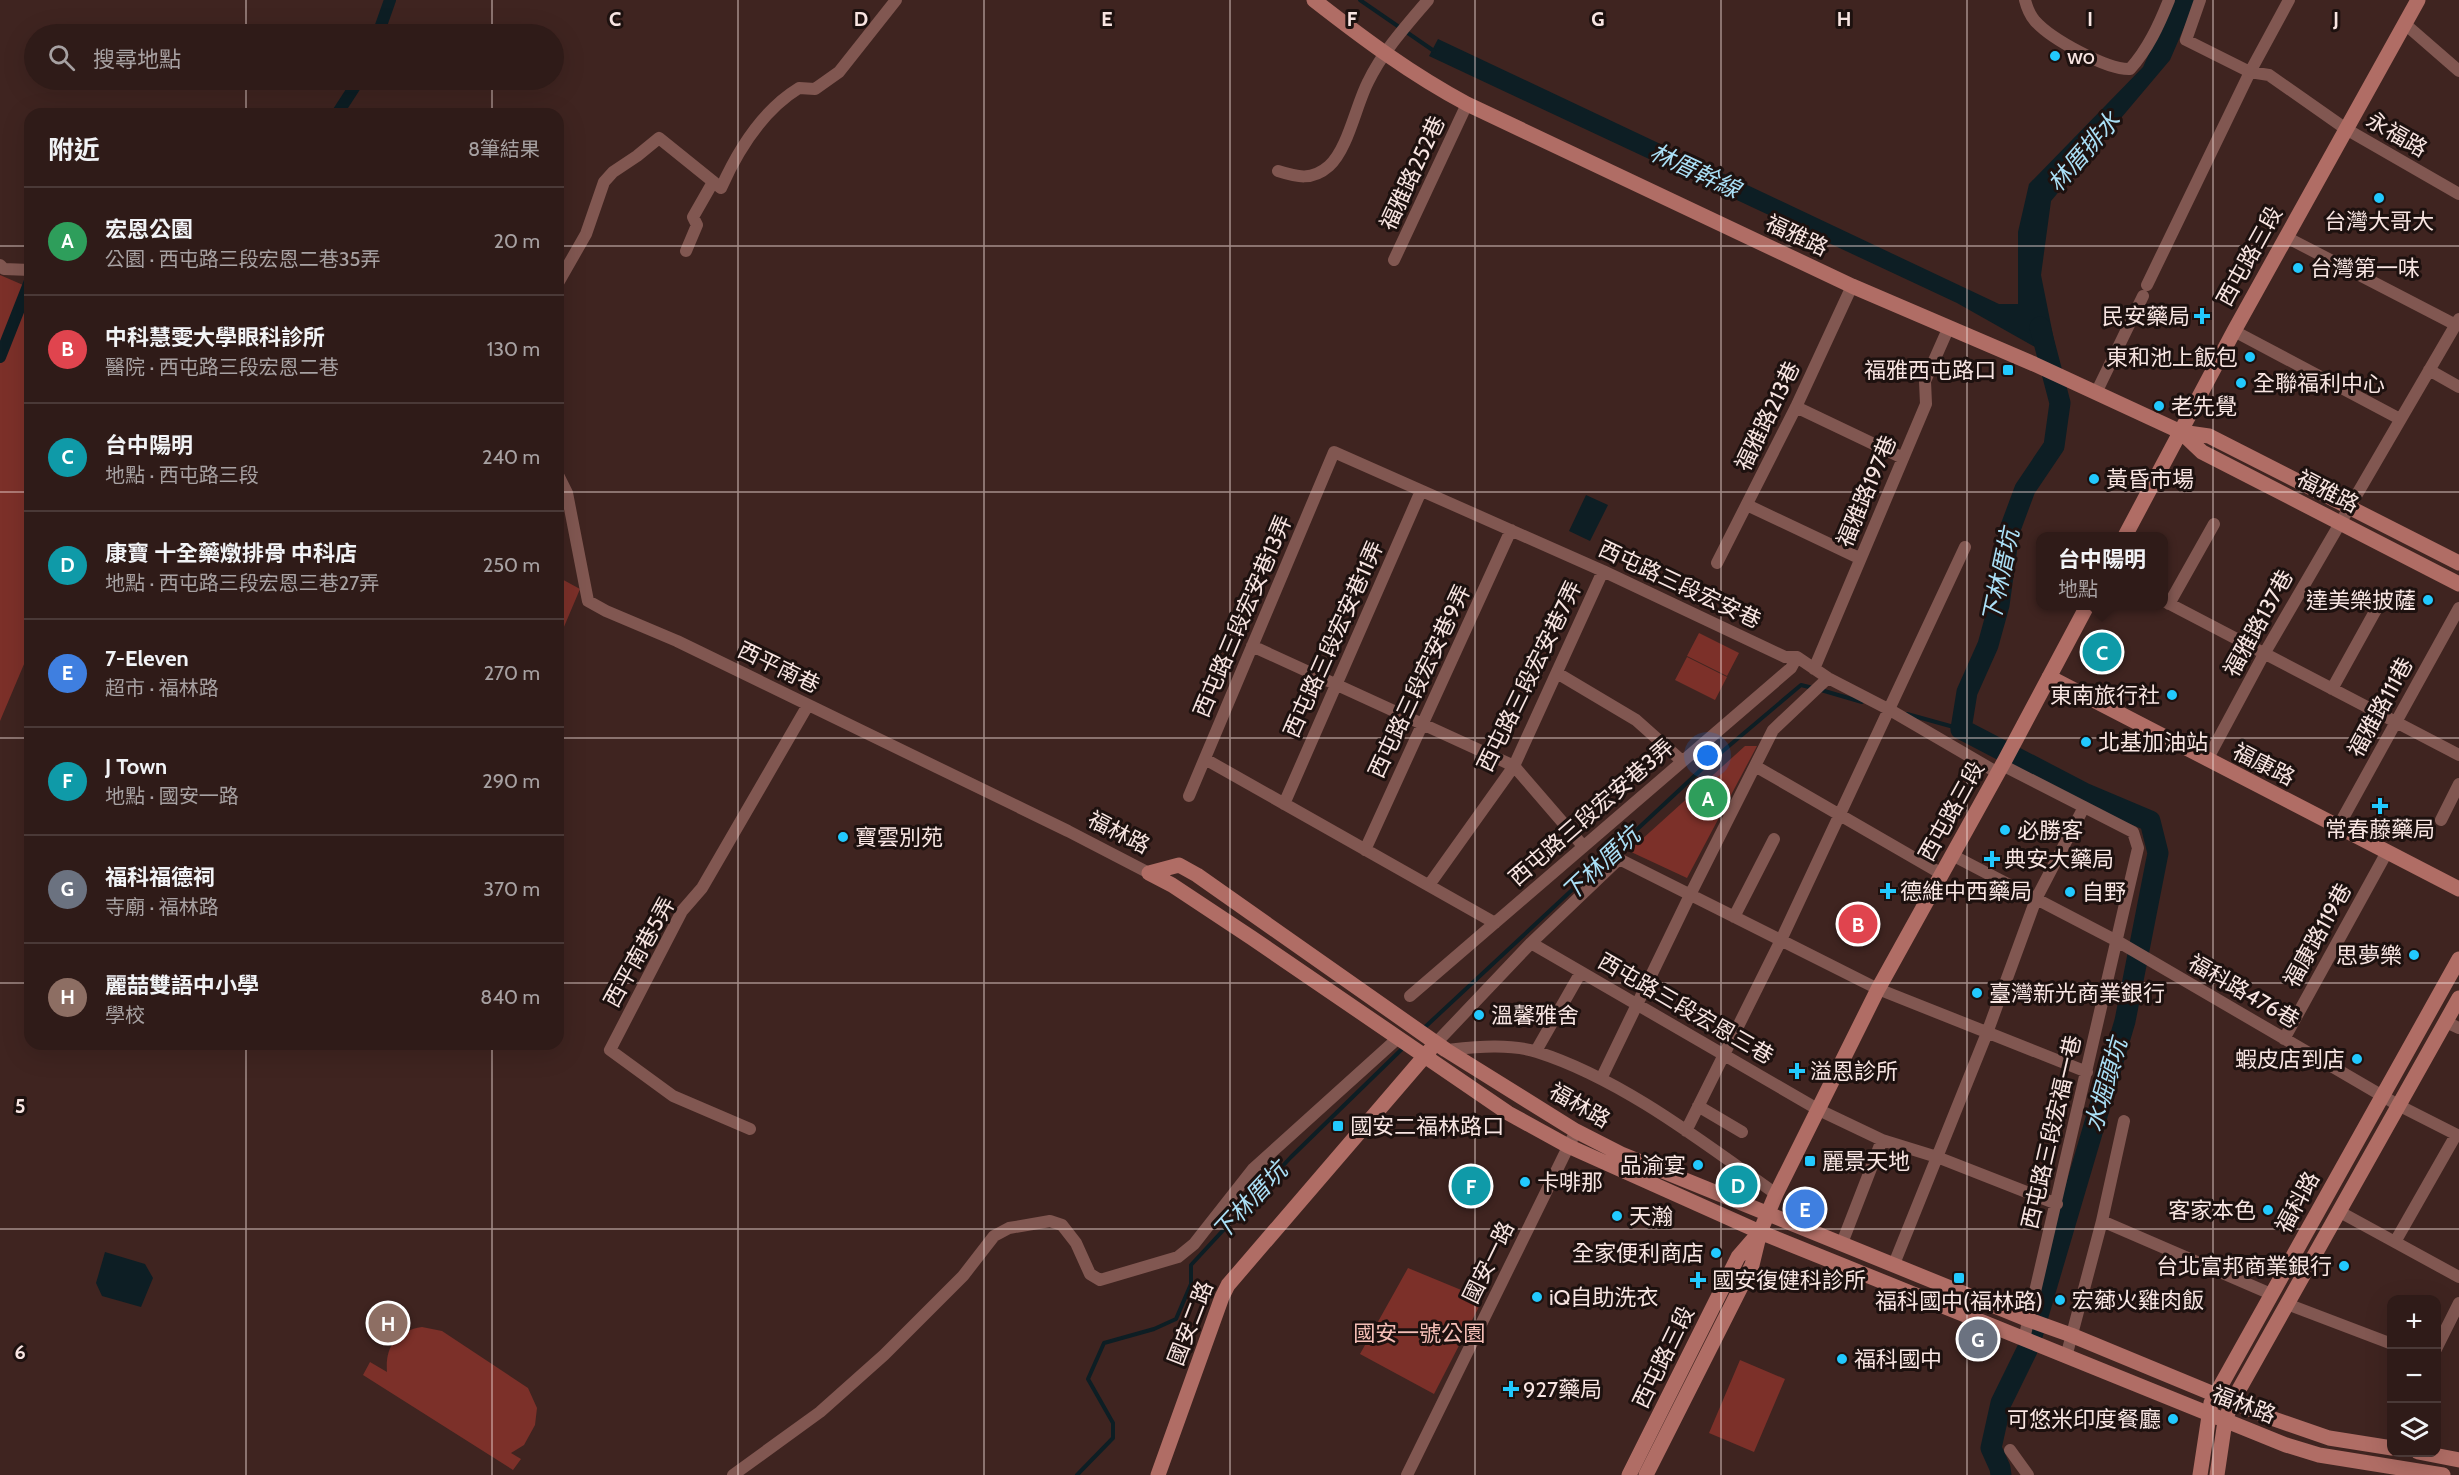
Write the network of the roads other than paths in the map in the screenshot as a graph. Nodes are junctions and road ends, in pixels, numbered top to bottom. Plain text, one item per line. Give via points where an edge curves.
1 (896, 0) edge
2 (1314, 0) edge
3 (1428, 0) edge
4 (2025, 0) edge
5 (2169, 0) edge
6 (2200, 0) edge
7 (2289, 0) edge
8 (2418, 0) edge
9 (2404, 24) junction
10 (2059, 45) dead end
11 (1383, 54) junction
12 (2130, 69) junction
13 (2459, 70) edge
14 (2250, 72) junction
15 (1467, 104) junction
16 (2346, 129) junction
17 (1278, 171) dead end
18 (713, 182) junction
19 (2459, 194) edge
20 (2286, 237) junction
21 (686, 251) dead end
22 (1394, 260) dead end
23 (2, 267) edge
24 (24, 269) edge
25 (564, 272) edge
26 (1852, 286) junction
27 (2457, 322) edge
28 (1948, 328) junction
29 (2234, 331) junction
30 (2429, 370) junction
31 (2459, 387) edge
32 (2096, 393) junction
33 (1796, 407) junction
34 (2400, 419) junction
35 (2181, 432) junction
36 (1334, 452) joint
37 (1903, 458) junction
38 (564, 487) edge
39 (1421, 491) junction
40 (1747, 505) junction
41 (2348, 508) junction
42 (2340, 522) junction
43 (2214, 524) dead end
44 (1511, 530) junction
45 (2128, 532) edge
46 (1965, 547) dead end
47 (1859, 558) junction
48 (1717, 563) dead end
49 (2459, 563) edge
50 (1603, 571) junction
51 (2459, 584) edge
52 (2168, 599) edge
53 (2168, 603) edge
54 (2378, 606) dead end
55 (2459, 608) edge
56 (2085, 610) edge
57 (1252, 646) junction
58 (2264, 654) junction
59 (1797, 657) junction
60 (1814, 669) junction
61 (1557, 673) junction
62 (2049, 677) junction
63 (1828, 678) junction
64 (1336, 685) junction
65 (2332, 689) junction
66 (808, 705) junction
67 (1890, 710) junction
68 (2396, 722) junction
69 (1422, 724) junction
70 (2459, 755) edge
71 (1205, 759) junction
72 (2207, 760) junction
73 (1682, 761) junction
74 (1514, 766) junction
75 (1755, 766) junction
76 (2002, 766) junction
77 (2459, 784) edge
78 (1189, 796) dead end
79 (1284, 804) junction
80 (2084, 807) junction
81 (1840, 816) junction
82 (2441, 820) dead end
83 (2338, 827) junction
84 (1068, 831) joint
85 (1773, 839) dead end
86 (1583, 846) junction
87 (1365, 849) junction
88 (2387, 852) junction
89 (1952, 855) junction
90 (1149, 873) junction
91 (1942, 874) junction
92 (1429, 885) junction
93 (2459, 889) edge
94 (1690, 894) junction
95 (2036, 899) junction
96 (1734, 917) junction
97 (1495, 923) junction
98 (1781, 940) junction
99 (2119, 942) junction
100 (1531, 943) junction
101 (2459, 959) edge
102 (1581, 972) junction
103 (1878, 989) junction
104 (1410, 996) dead end
105 (2459, 998) edge
106 (1636, 1005) junction
107 (2452, 1025) edge
108 (1987, 1033) junction
109 (1429, 1038) junction
110 (2284, 1039) junction
111 (1404, 1043) junction
112 (1536, 1051) junction
113 (1723, 1054) junction
114 (1424, 1057) junction
115 (2086, 1072) junction
116 (1601, 1079) junction
117 (2382, 1096) junction
118 (2398, 1105) junction
119 (1698, 1106) junction
120 (1819, 1110) junction
121 (2124, 1121) dead end
122 (750, 1129) dead end
123 (1576, 1131) junction
124 (1686, 1131) junction
125 (1742, 1132) dead end
126 (2457, 1136) edge
127 (1882, 1140) junction
128 (1568, 1146) junction
129 (1937, 1157) junction
130 (1776, 1194) junction
131 (2057, 1204) junction
132 (2340, 1212) junction
133 (1769, 1214) junction
134 (2102, 1221) junction
135 (1760, 1232) junction
136 (2395, 1242) junction
137 (1842, 1243) junction
138 (1894, 1264) junction
139 (2459, 1277) edge
140 (2271, 1294) junction
141 (2459, 1303) edge
142 (2288, 1304) junction
143 (2036, 1323) junction
144 (2071, 1335) junction
145 (2441, 1339) edge
146 (2031, 1342) junction
147 (2387, 1342) edge
148 (2066, 1357) junction
149 (2215, 1395) junction
150 (2232, 1402) junction
151 (2209, 1415) junction
152 (2225, 1421) junction
153 (2387, 1446) edge
154 (2010, 1450) dead end
155 (2441, 1456) edge
156 (2459, 1460) edge
157 (734, 1475) edge
158 (1158, 1475) edge
159 (1407, 1475) edge
160 (1629, 1475) edge
161 (1646, 1475) edge
162 (2028, 1475) edge
163 (2200, 1475) edge
164 (2217, 1475) edge
165 (2443, 1475) edge

1 - 18 street via 839,72 815,89 799,88 781,100 754,130 721,188
2 - 11 street, 福雅路
3 - 11 street
4 - 12 street via 2035,21 2051,35 2096,61 2116,69
5 - 12 street via 2147,46
6 - 14 street, 永福路 via 2186,40
7 - 14 street
8 - 9 street, 西屯路三段
9 - 13 street
9 - 16 street, 西屯路三段
10 - 12 street via 2114,76 2120,78
11 - 15 street, 福雅路
11 - 17 street via 1330,165 1311,177
14 - 16 street, 永福路 via 2269,75
14 - 32 street
15 - 22 street, 福雅路252巷
15 - 26 street, 福雅路
16 - 19 street, 永福路
16 - 20 street, 西屯路三段
18 - 21 street via 693,217 697,225
18 - 25 street via 659,138 604,182 586,234
20 - 27 street
20 - 29 street, 西屯路三段
23 - 24 street
26 - 28 street, 福雅路
26 - 33 street, 福雅路213巷
27 - 30 street, 福雅路137巷
28 - 32 street, 福雅路
28 - 37 street, 福雅路197巷 via 1925,381 1926,404
29 - 34 street
29 - 35 street, 西屯路三段
30 - 31 street
30 - 34 street, 福雅路137巷
32 - 35 street, 福雅路
33 - 37 street
33 - 40 street, 福雅路213巷
34 - 41 street, 福雅路137巷
35 - 41 street, 福雅路 via 2209,436
35 - 42 street, 福雅路 via 2202,452
35 - 45 street, 西屯路三段
36 - 39 street, 西屯路三段宏安巷
36 - 57 street, 西屯路三段宏安巷13弄
37 - 47 street, 福雅路197巷
38 - 66 street, 西平南巷 via 588,601
39 - 44 street, 西屯路三段宏安巷
39 - 64 street, 西屯路三段宏安巷11弄
40 - 47 street
40 - 48 street, 福雅路213巷
41 - 42 street, 福雅路137巷
41 - 49 street, 福雅路
42 - 51 street, 福雅路
42 - 58 street, 福雅路137巷
43 - 52 street
44 - 50 street, 西屯路三段宏安巷
44 - 69 street, 西屯路三段宏安巷9弄
46 - 67 street
47 - 60 street, 福雅路197巷
50 - 59 street, 西屯路三段宏安巷 via 1785,657
50 - 61 street, 西屯路三段宏安巷7弄
53 - 58 street
54 - 65 street
55 - 68 street, 福雅路111巷
56 - 62 street, 西屯路三段
57 - 64 street
57 - 71 street, 西屯路三段宏安巷13弄
58 - 65 street
58 - 72 street, 福雅路137巷
59 - 60 street, 西屯路三段宏安巷
59 - 73 street, 西屯路三段宏安巷3弄 via 1791,668
60 - 63 street, 西屯路三段宏安巷
61 - 73 street via 1636,720
61 - 74 street, 西屯路三段宏安巷7弄
62 - 72 street, 福康路
62 - 76 street, 西屯路三段
63 - 67 street, 西屯路三段宏安巷
63 - 75 street via 1773,730
64 - 69 street
64 - 79 street, 西屯路三段宏安巷11弄
65 - 68 street
66 - 84 street, 西平南巷
66 - 122 street, 西平南巷5弄 via 702,888 681,911 610,1050 673,1096
67 - 76 street, 西屯路三段宏安巷
67 - 81 street
68 - 70 street
68 - 83 street, 福雅路111巷
69 - 74 street
69 - 87 street, 西屯路三段宏安巷9弄
71 - 78 street, 西屯路三段宏安巷13弄
71 - 79 street
72 - 83 street, 福康路
73 - 86 street, 西屯路三段宏安巷3弄
74 - 86 street
74 - 92 street, 西屯路三段宏安巷7弄
75 - 81 street
75 - 94 street
76 - 80 street, 西屯路三段宏福一巷
76 - 89 street, 西屯路三段
77 - 82 street
79 - 87 street
80 - 95 street
80 - 99 street, 西屯路三段宏福一巷 via 2133,832 2138,848
81 - 91 street
81 - 98 street
83 - 88 street, 福康路
84 - 90 street, 福林路
85 - 96 street
86 - 97 street, 西屯路三段宏安巷3弄
87 - 92 street
88 - 93 street, 福康路
88 - 110 street, 福康路119巷
89 - 91 street, 西屯路三段
89 - 95 street, 福科路476巷
90 - 109 street, 福林路 via 1179,865 1188,870
90 - 111 street, 福林路 via 1192,898
91 - 103 street, 西屯路三段
92 - 97 street
94 - 96 street
94 - 100 street via 1619,859
94 - 106 street
95 - 99 street, 福科路476巷
95 - 108 street
96 - 98 street
97 - 104 street, 西屯路三段宏安巷3弄
98 - 103 street
98 - 113 street
99 - 110 street, 福科路476巷
99 - 115 street, 西屯路三段宏福一巷
100 - 102 street, 西屯路三段宏恩三巷
100 - 109 street
101 - 117 street, 福科路
102 - 106 street, 西屯路三段宏恩三巷
102 - 112 street
103 - 108 street
103 - 120 street, 西屯路三段
105 - 107 street, 福科路
106 - 113 street, 西屯路三段宏恩三巷
106 - 116 street
107 - 118 street, 福科路
108 - 115 street
108 - 129 street
109 - 112 street
109 - 114 street, 國安二路
109 - 123 street, 福林路
110 - 117 street, 福科路476巷
111 - 114 street, 福林路
111 - 157 street via 1253,1169 1194,1244 1178,1257 1100,1280 1090,1274 1076,1243 1062,1225 1050,1221 1009,1228 994,1236 963,1276 884,1355 820,1412
112 - 116 street
113 - 119 street
113 - 120 street, 西屯路三段宏恩三巷
114 - 128 street, 福林路 via 1508,1113
114 - 158 street, 國安二路 via 1228,1284
115 - 131 street, 西屯路三段宏福一巷
116 - 124 street
117 - 118 street, 福科路476巷
117 - 140 street, 福科路
118 - 126 street, 福科路476巷
118 - 132 street, 福科路
119 - 124 street
119 - 125 street
120 - 127 street, 西屯路三段宏恩三巷
120 - 130 street, 西屯路三段
121 - 134 street
123 - 128 street, 國安一路
123 - 133 street, 福林路 via 1621,1154
124 - 130 street
126 - 136 street
127 - 129 street, 西屯路三段宏恩三巷
127 - 137 street
128 - 135 street, 福林路
128 - 159 street, 國安一路
129 - 131 street, 西屯路三段宏恩三巷
129 - 138 street
130 - 133 street, 西屯路三段
131 - 143 street, 西屯路三段宏福一巷
132 - 136 street
132 - 142 street, 福科路
133 - 135 street, 西屯路三段
133 - 137 street, 福林路
134 - 140 street
134 - 144 street
135 - 146 street, 福林路
135 - 160 street, 西屯路三段 via 1738,1257
135 - 161 street, 西屯路三段 via 1752,1265
136 - 139 street
137 - 138 street, 福林路
138 - 143 street, 福林路
140 - 149 street, 福科路
141 - 145 street
142 - 147 street
142 - 150 street, 福科路
143 - 144 street, 福林路
143 - 146 street, 西屯路三段宏福一巷
144 - 148 street
144 - 149 street, 福林路
146 - 148 street, 福林路
148 - 151 street, 福林路
149 - 150 street, 福林路
149 - 151 street, 福科路
150 - 152 street, 福科路
150 - 153 street, 福林路 via 2329,1438
151 - 152 street, 福林路
151 - 163 street, 福科路
152 - 164 street, 福科路
152 - 165 street, 福林路 via 2319,1455
154 - 162 street
155 - 156 street

